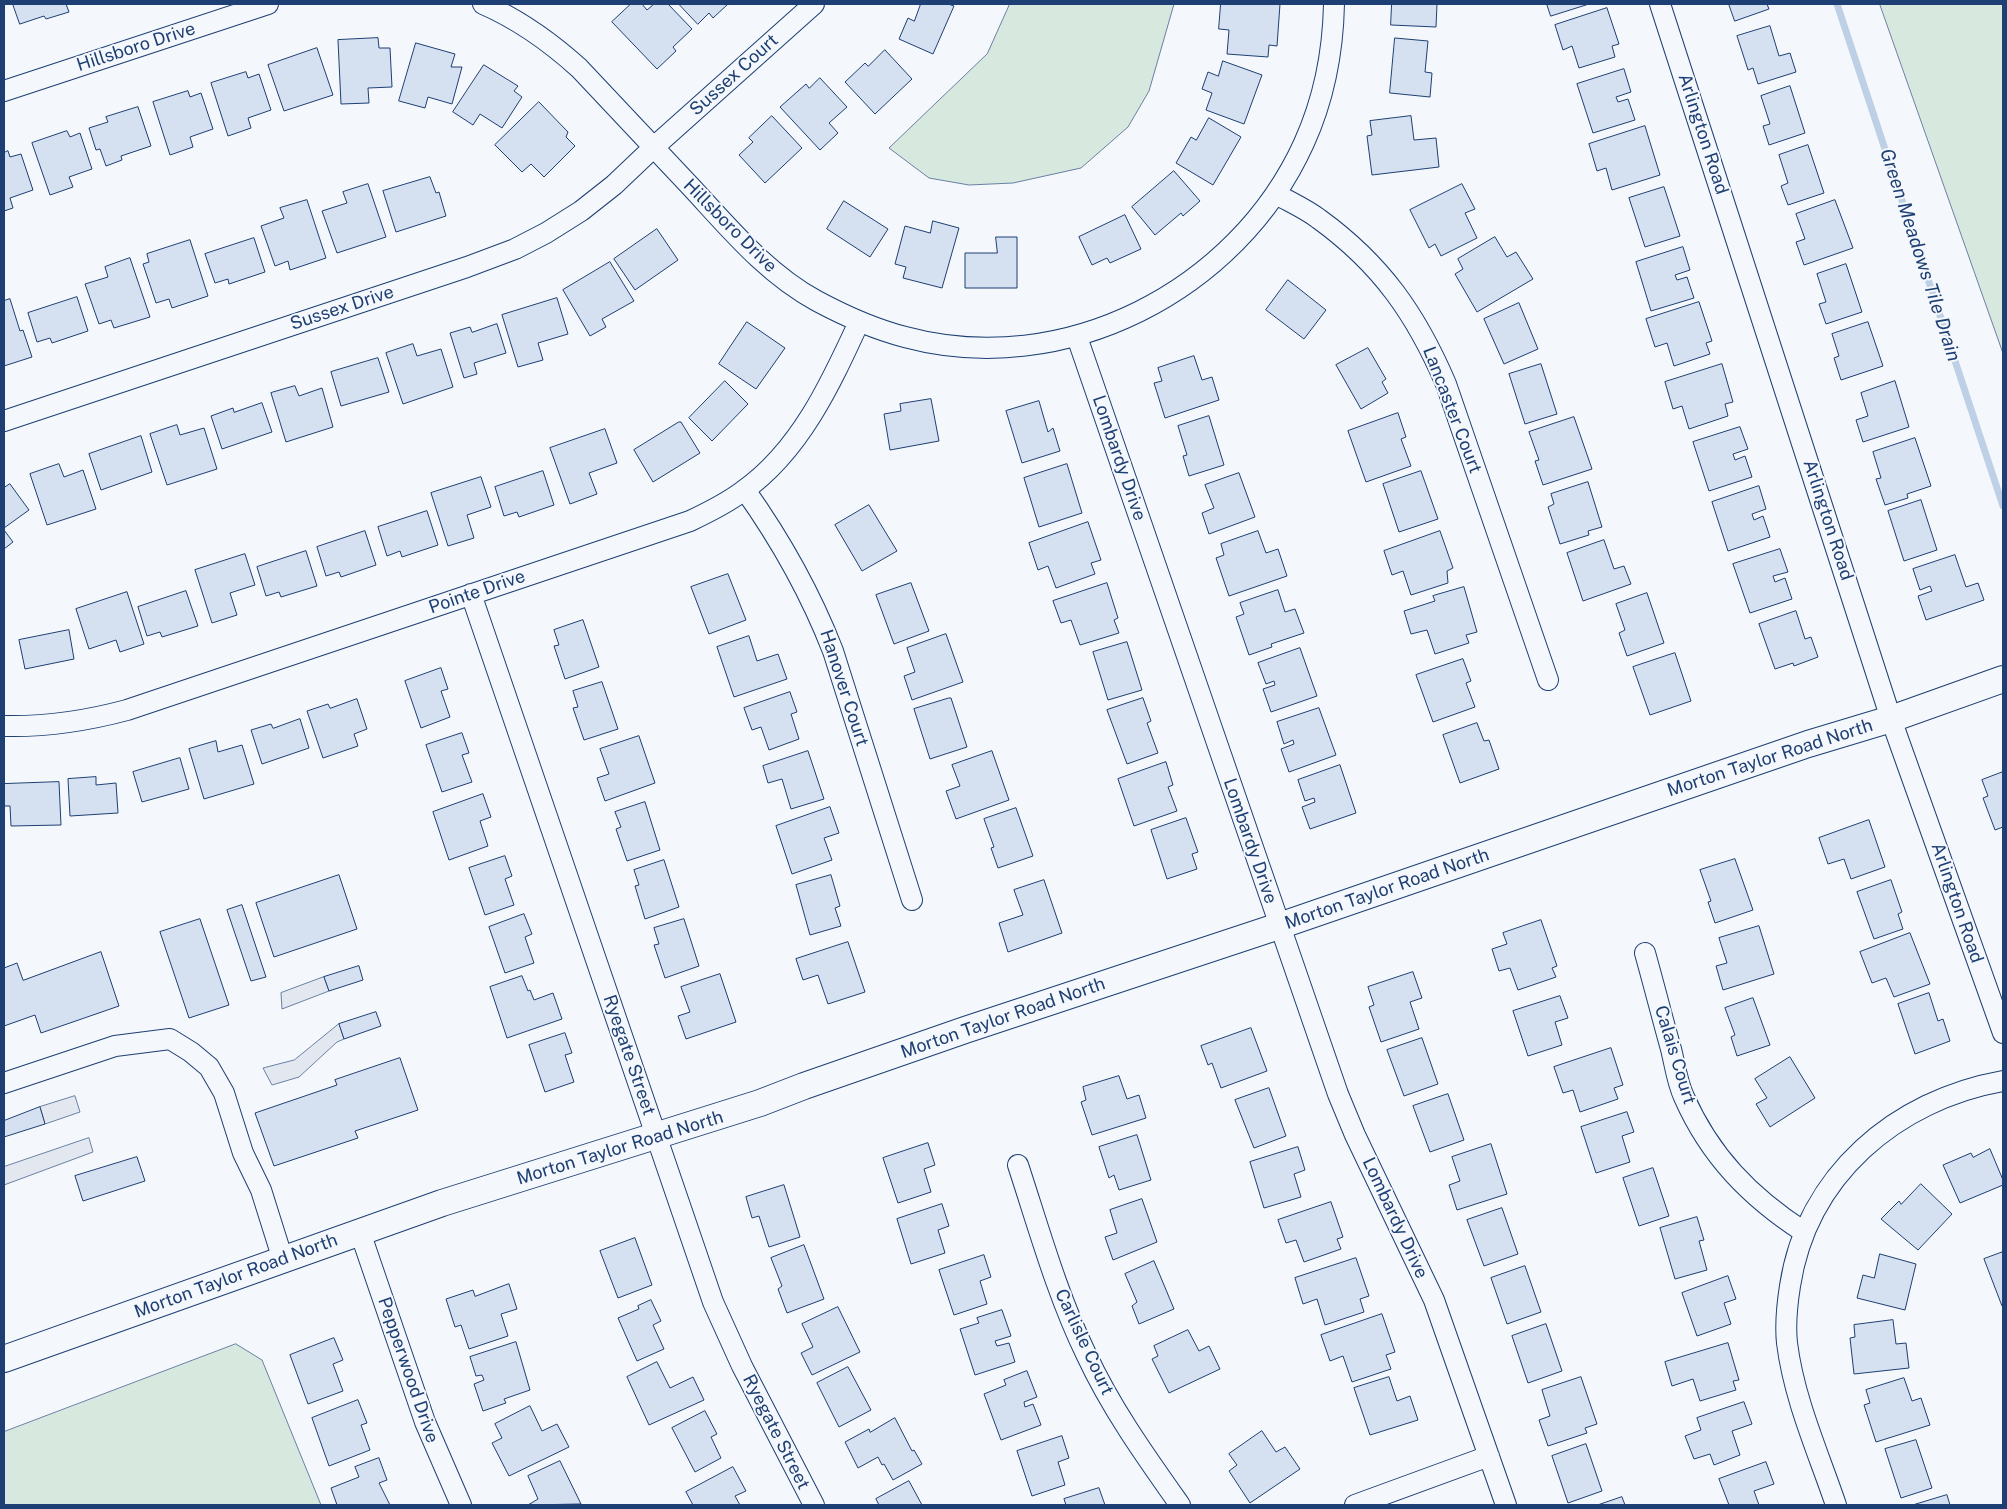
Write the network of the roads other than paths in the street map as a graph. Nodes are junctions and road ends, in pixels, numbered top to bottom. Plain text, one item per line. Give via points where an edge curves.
1 (483, 4) edge
2 (814, 4) edge
3 (1334, 4) edge
4 (1660, 4) edge
5 (258, 5) edge
6 (4, 91) edge
7 (654, 147) junction
8 (1276, 194) junction
9 (859, 322) junction
10 (1077, 337) junction
11 (4, 421) edge
12 (745, 490) junction
13 (471, 594) junction
14 (2003, 679) edge
15 (1548, 680) dead end
16 (1891, 719) junction
17 (4, 726) edge
18 (912, 900) dead end
19 (1279, 926) junction
20 (1646, 953) dead end
21 (2003, 1033) edge
22 (2003, 1081) edge
23 (4, 1083) edge
24 (657, 1136) junction
25 (1018, 1165) dead end
26 (360, 1232) junction
27 (1804, 1232) junction
28 (283, 1260) junction
29 (4, 1359) edge
30 (1489, 1456) junction
31 (461, 1505) edge
32 (814, 1505) edge
33 (1180, 1505) edge
34 (1355, 1505) edge
35 (1506, 1505) edge
36 (1836, 1505) edge

1 - 7 street, Hillsboro Drive via 510,16 554,45
2 - 7 street, Sussex Court
3 - 8 street, Hillsboro Drive via 1323,91 1304,143
4 - 16 street, Arlington Road
5 - 6 street, Hillsboro Drive
7 - 9 street, Hillsboro Drive via 746,247 768,266 815,300
7 - 11 street, Sussex Drive via 581,211 514,249
8 - 10 street, Hillsboro Drive via 1240,239 1191,281 1132,316
8 - 15 street, Lancaster Court via 1318,218 1356,248 1389,283 1426,340 1446,384
9 - 10 street, Hillsboro Drive via 905,337 962,347 1020,346
9 - 12 street, Pointe Drive via 836,374 806,423 775,464
10 - 19 street, Lombardy Drive
12 - 13 street, Pointe Drive via 719,508 690,521
12 - 18 street, Hanover Court via 786,551 820,617
13 - 17 street, Pointe Drive via 127,710 54,725
13 - 24 street, Ryegate Street
14 - 16 street, Morton Taylor Road North
16 - 19 street, Morton Taylor Road North via 1748,764
16 - 21 street, Arlington Road
19 - 24 street, Morton Taylor Road North
19 - 30 street, Lombardy Drive via 1338,1094 1434,1300
20 - 27 street, Calais Court via 1683,1095 1699,1127 1730,1170 1755,1196
22 - 27 street via 1947,1096 1886,1129 1836,1177
23 - 28 street via 115,1046 170,1039 209,1067 224,1093 243,1153 261,1190
24 - 26 street, Morton Taylor Road North
24 - 32 street, Ryegate Street via 724,1328
25 - 33 street, Carlisle Court via 1064,1305 1086,1355 1149,1462
26 - 28 street, Morton Taylor Road North
26 - 31 street, Pepperwood Drive via 425,1422
27 - 36 street via 1793,1265 1787,1305 1787,1341 1793,1379
28 - 29 street, Morton Taylor Road North
30 - 34 street
30 - 35 street, Lombardy Drive

